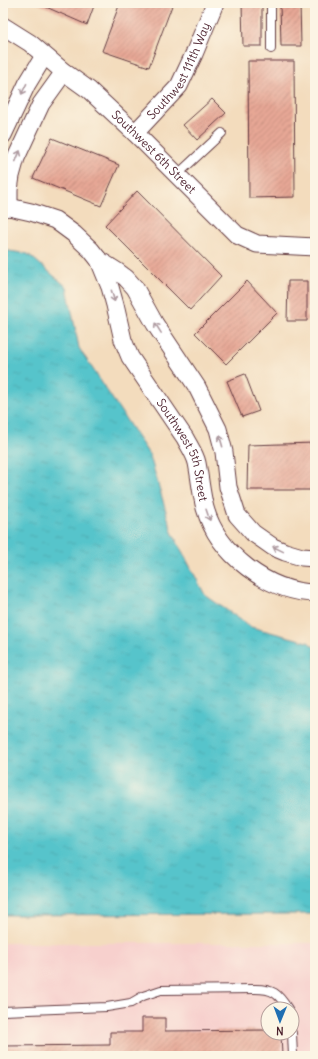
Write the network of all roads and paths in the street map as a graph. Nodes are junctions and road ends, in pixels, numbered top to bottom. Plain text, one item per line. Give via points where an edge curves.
1 (214, 3) edge
2 (271, 3) edge
3 (3, 26) edge
4 (271, 49) dead end
5 (44, 56) junction
6 (64, 72) junction
7 (135, 133) junction
8 (222, 133) dead end
9 (3, 135) edge
10 (177, 176) junction
11 (6, 208) edge
12 (315, 247) edge
13 (99, 260) junction
14 (315, 558) edge
15 (315, 593) edge
16 (282, 1001) edge
17 (3, 1011) edge
18 (292, 1041) edge
19 (293, 1056) edge

1 - 7 street, Southwest 111th Way via 179,86
2 - 4 lane
3 - 5 street, Southwest 6th Street via 30,43
5 - 6 street, Southwest 6th Street
5 -> 9 street via 26,84
6 - 7 street, Southwest 6th Street via 89,90
11 -> 6 street via 16,158 41,104
7 - 10 street, Southwest 6th Street
8 - 10 lane
10 - 12 street, Southwest 6th Street via 237,235 257,244
11 - 13 street, Southwest 5th Street via 31,212 55,220 74,234
14 -> 13 street, Southwest 5th Street via 302,557 273,547 253,533 237,516 228,487 224,452 218,429 197,387 134,288 126,278
13 -> 15 street, Southwest 5th Street via 110,287 123,340 130,357 192,450 211,523 225,545 233,556 262,578 292,590
16 - 17 lane via 274,992 266,989 161,990 131,1002 107,1007
18 - 19 lane

